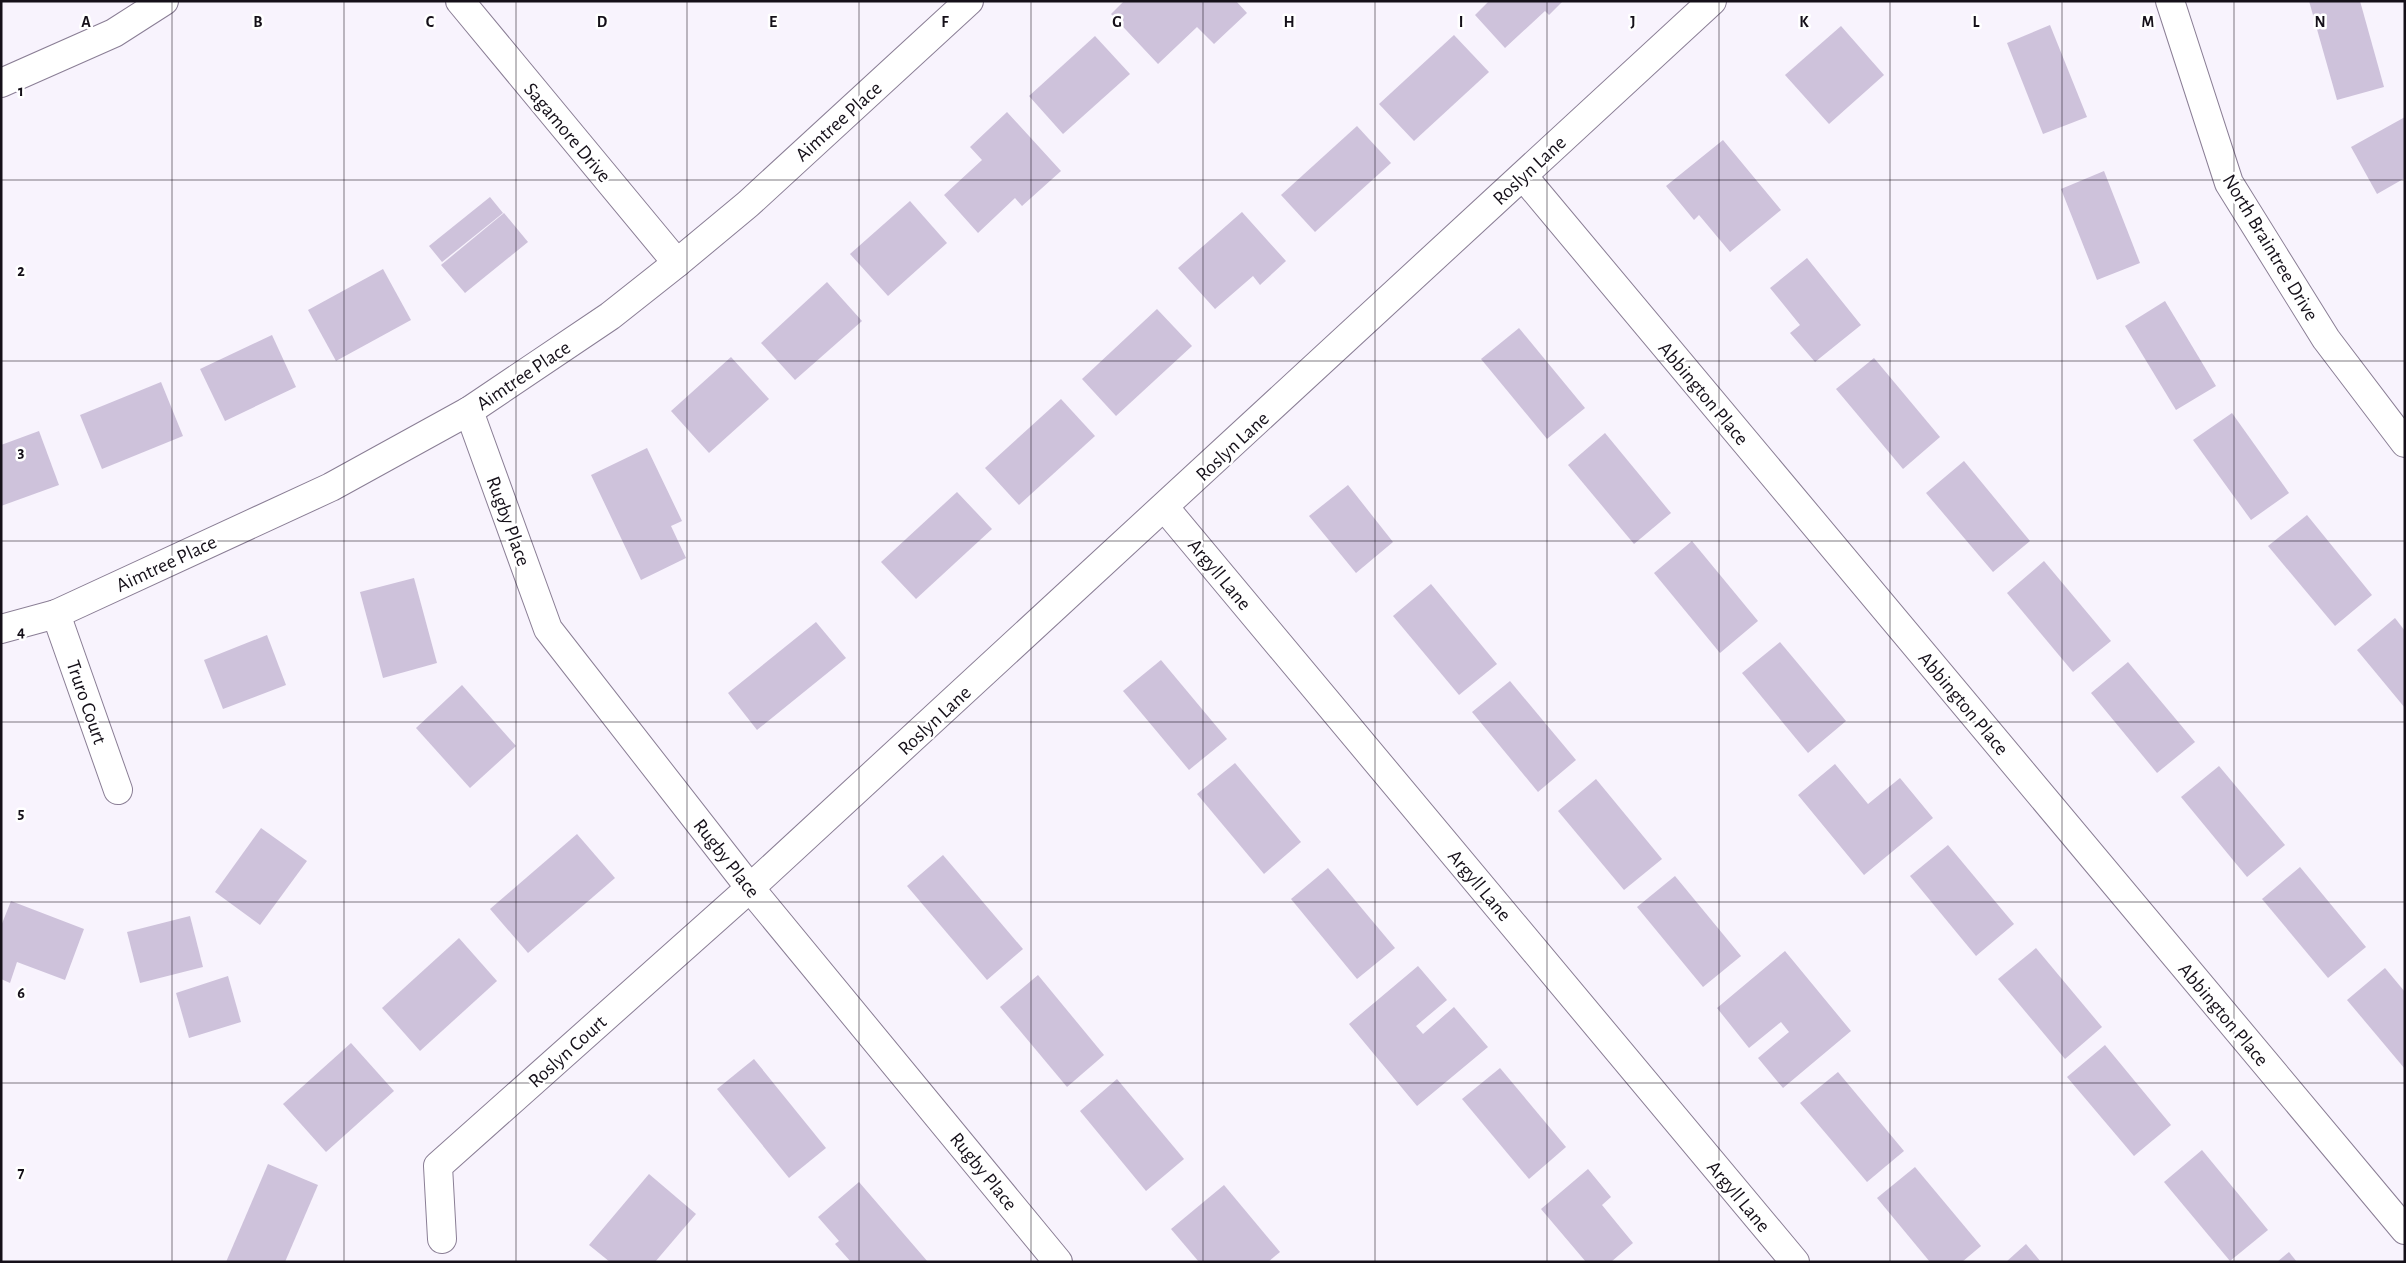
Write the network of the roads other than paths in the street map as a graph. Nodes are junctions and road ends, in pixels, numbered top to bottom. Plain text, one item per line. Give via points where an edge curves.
1 (164, 1) edge
2 (460, 1) edge
3 (969, 1) edge
4 (1712, 1) edge
5 (2170, 1) edge
6 (1, 83) edge
7 (1523, 176) junction
8 (677, 263) junction
9 (469, 411) junction
10 (2405, 443) edge
11 (1165, 508) junction
12 (56, 614) junction
13 (1, 629) edge
14 (118, 790) dead end
15 (750, 888) junction
16 (2405, 1230) edge
17 (442, 1239) dead end
18 (1058, 1262) edge
19 (1795, 1262) edge

1 - 6 street via 114,33
2 - 8 street, Sagamore Drive
3 - 8 street, Aimtree Place via 748,204
4 - 7 street, Roslyn Lane
5 - 10 street, North Braintree Drive via 2229,183 2326,339
7 - 11 street, Roslyn Lane
7 - 16 street, Abbington Place
8 - 9 street, Aimtree Place via 610,316
9 - 12 street, Aimtree Place via 331,487
9 - 15 street, Rugby Place via 548,629
11 - 15 street, Roslyn Lane
11 - 19 street, Argyll Lane
12 - 13 street, Aimtree Place
12 - 14 street, Truro Court
15 - 17 street, Roslyn Court via 438,1166
15 - 18 street, Rugby Place

